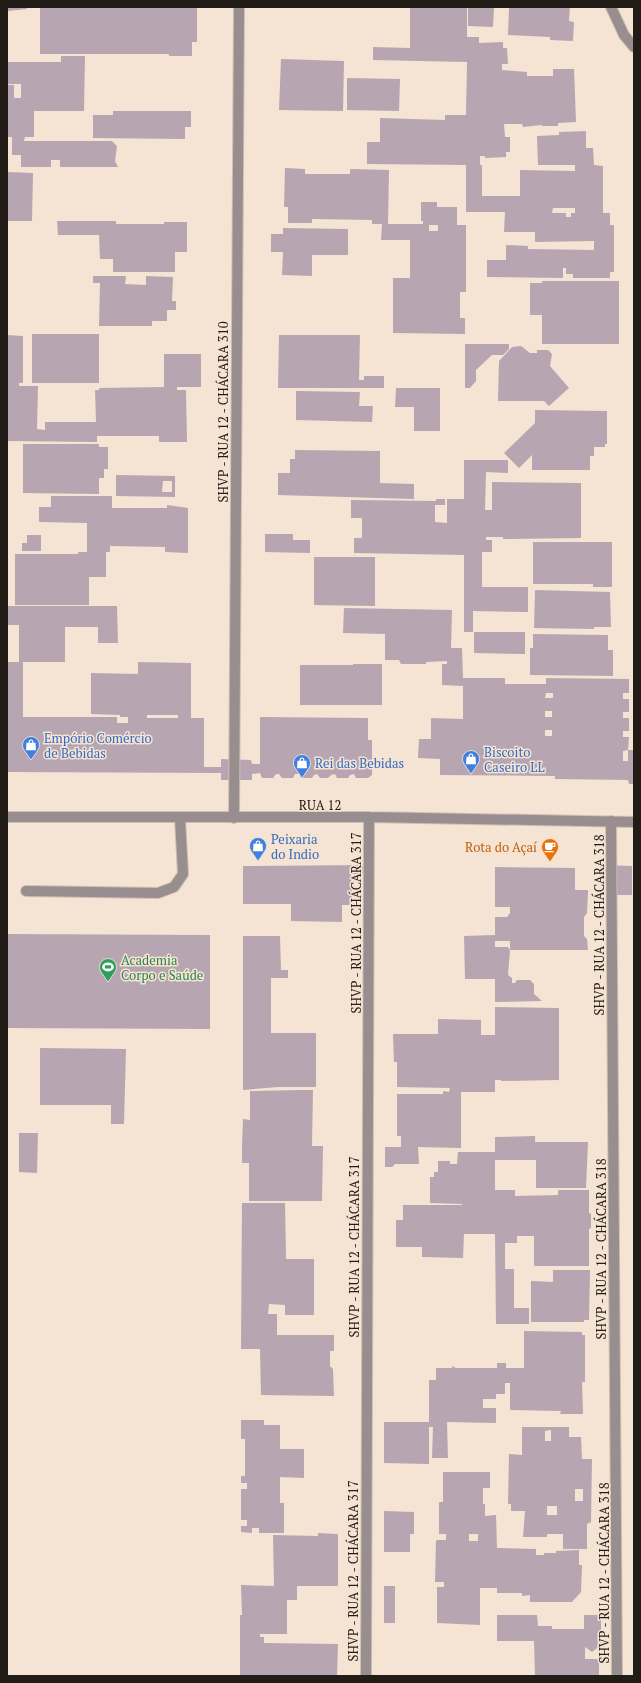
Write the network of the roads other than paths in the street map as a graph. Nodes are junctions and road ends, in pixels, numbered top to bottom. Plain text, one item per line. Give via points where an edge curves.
1 (238, 7) edge
2 (611, 7) edge
3 (634, 47) edge
4 (369, 817) junction
5 (7, 818) edge
6 (180, 818) junction
7 (234, 818) junction
8 (611, 821) junction
9 (634, 822) edge
10 (26, 891) dead end
11 (366, 1676) edge
12 (617, 1676) edge

1 - 7 street, SHVP - RUA 12 - CHÁCARA 310
2 - 3 street via 624,35
4 - 7 street, RUA 12
4 - 8 street, RUA 12
4 - 11 street, SHVP - RUA 12 - CHÁCARA 317
5 - 6 street, RUA 12
6 - 7 street, RUA 12
6 - 10 street via 183,874 174,886 158,893
8 - 9 street, RUA 12
8 - 12 street, SHVP - RUA 12 - CHÁCARA 318

